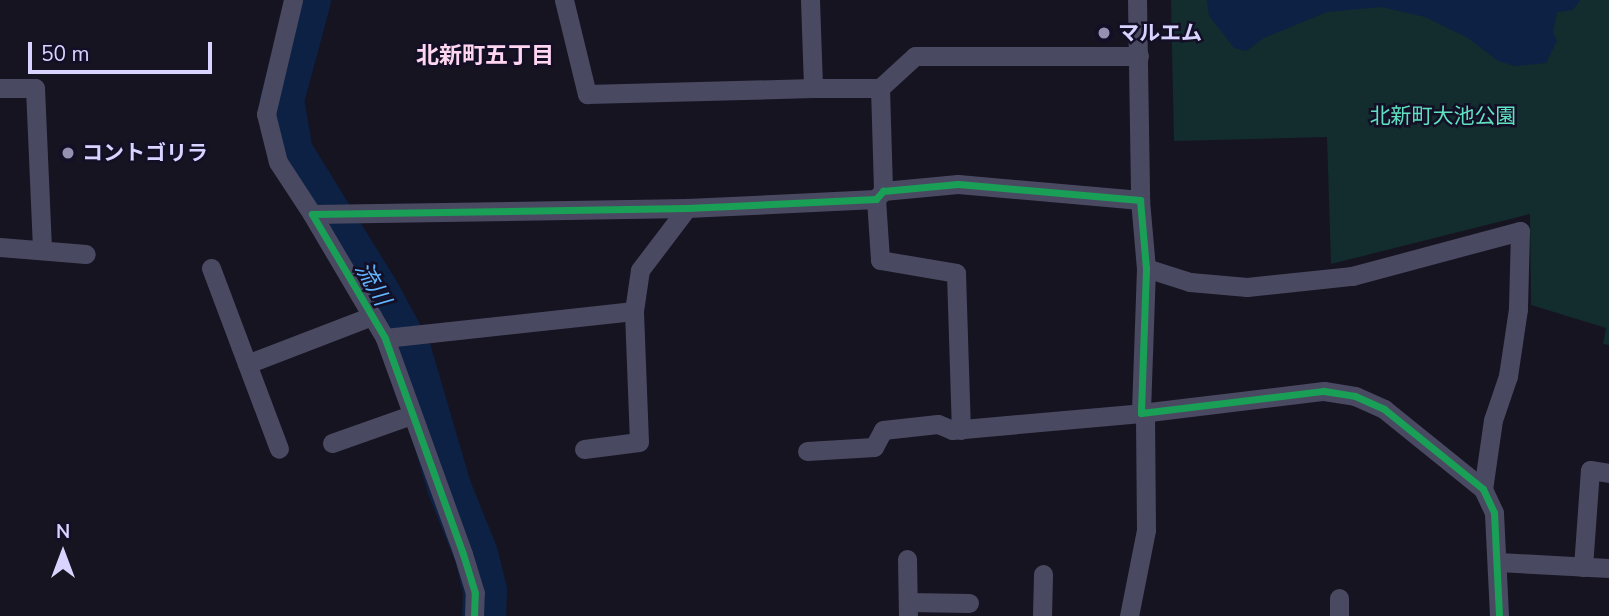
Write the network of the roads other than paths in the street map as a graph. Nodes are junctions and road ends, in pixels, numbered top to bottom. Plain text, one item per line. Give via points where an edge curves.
1 (293, 0) edge
2 (564, 0) edge
3 (810, 0) edge
4 (1137, 0) edge
5 (1139, 56) junction
6 (0, 88) edge
7 (813, 88) junction
8 (880, 88) junction
9 (880, 195) junction
10 (1140, 200) junction
11 (687, 208) junction
12 (316, 213) junction
13 (0, 247) edge
14 (42, 250) junction
15 (86, 254) dead end
16 (211, 268) dead end
17 (1146, 268) junction
18 (634, 311) junction
19 (372, 316) junction
20 (397, 336) junction
21 (247, 364) junction
22 (1143, 414) junction
23 (411, 415) junction
24 (961, 430) junction
25 (332, 443) dead end
26 (279, 449) dead end
27 (584, 449) dead end
28 (807, 451) dead end
29 (1609, 473) edge
30 (1483, 489) junction
31 (907, 559) dead end
32 (1498, 562) junction
33 (1583, 567) junction
34 (1609, 568) edge
35 (1043, 574) dead end
36 (969, 603) dead end
37 (908, 609) edge
38 (474, 616) edge
39 (1042, 616) edge
40 (1129, 616) edge
41 (1499, 616) edge

1 - 12 street via 266,114 278,162
2 - 7 street via 587,94
3 - 7 street
4 - 5 street
5 - 8 street via 915,55
5 - 10 street
6 - 14 street via 35,88
7 - 8 street
8 - 9 street
9 - 10 street via 958,184
9 - 11 street
9 - 24 street via 880,260 956,273
10 - 17 street
11 - 12 street
11 - 18 street via 661,236 640,270
12 - 19 street
13 - 14 street
14 - 15 street
16 - 21 street
17 - 22 street
17 - 30 street via 1190,282 1247,287 1352,276 1520,231 1518,309 1508,376 1493,419
18 - 20 street
18 - 27 street via 639,442
19 - 20 street
19 - 21 street
20 - 23 street
21 - 26 street
22 - 24 street
22 - 30 street via 1324,391 1355,396 1384,409
22 - 40 street via 1146,530
23 - 25 street
23 - 38 street via 463,554 475,593
24 - 28 street via 938,424 883,430 874,447
29 - 33 street via 1590,470
30 - 32 street via 1494,513
31 - 37 street
32 - 33 street
32 - 41 street
33 - 34 street
35 - 39 street
36 - 37 street

